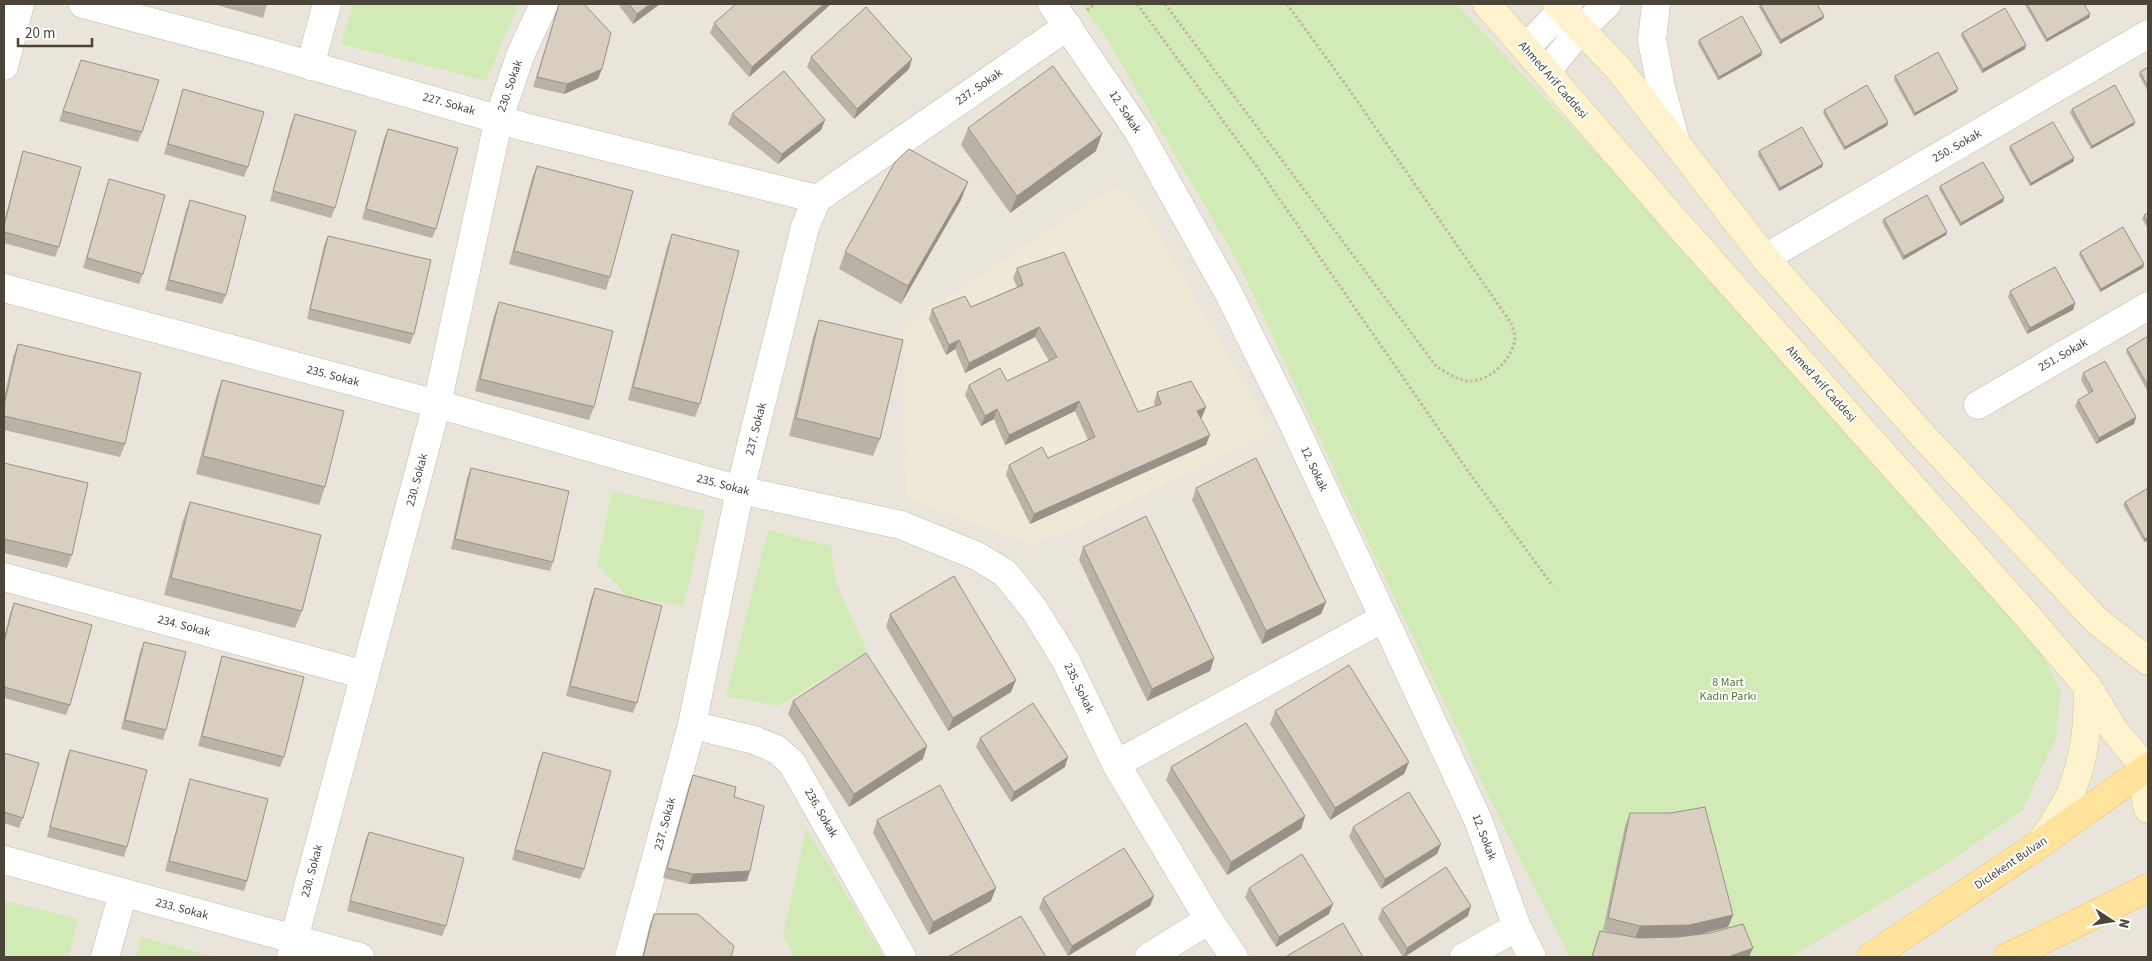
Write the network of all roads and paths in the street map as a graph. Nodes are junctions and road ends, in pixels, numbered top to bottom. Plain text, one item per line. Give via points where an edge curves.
1 (20, 4) edge
2 (83, 4) edge
3 (327, 4) edge
4 (544, 4) edge
5 (1052, 4) edge
6 (1137, 4) edge
7 (1165, 4) edge
8 (1287, 4) edge
9 (1488, 4) edge
10 (1607, 4) edge
11 (1656, 4) edge
12 (1562, 5) edge
13 (1068, 26) junction
14 (1581, 29) junction
15 (2148, 34) edge
16 (1526, 48) junction
17 (4, 66) edge
18 (310, 66) junction
19 (1546, 72) junction
20 (499, 118) junction
21 (1676, 143) junction
22 (817, 199) junction
23 (1765, 258) junction
24 (4, 288) edge
25 (2148, 306) edge
26 (437, 404) junction
27 (1978, 405) dead end
28 (740, 490) junction
29 (4, 577) edge
30 (1553, 586) dead end
31 (1384, 618) junction
32 (2148, 660) edge
33 (365, 674) junction
34 (2088, 687) junction
35 (692, 725) junction
36 (1116, 764) junction
37 (2148, 769) edge
38 (2148, 809) edge
39 (2042, 842) junction
40 (4, 860) edge
41 (2148, 888) edge
42 (123, 893) junction
43 (1209, 920) junction
44 (1516, 927) junction
45 (292, 948) edge
46 (105, 957) edge
47 (360, 957) edge
48 (629, 957) edge
49 (902, 957) edge
50 (1149, 957) edge
51 (1234, 957) edge
52 (1464, 957) edge
53 (1532, 957) edge
54 (1871, 957) edge
55 (2008, 957) edge

1 - 17 street
2 - 18 street, 227. Sokak
3 - 18 street
4 - 20 street, 230. Sokak via 520,56
5 - 13 street, 12. Sokak
6 - 30 path
7 - 8 path via 1436,366 1470,382 1486,378 1510,353 1515,337 1511,323
9 - 16 main road, Ahmed Arif Caddesi
10 - 14 street
11 - 21 street via 1652,40
12 - 14 main road
12 - 16 street
13 - 22 street, 237. Sokak
13 - 31 street, 12. Sokak via 1138,131 1228,292
14 - 19 street
14 - 21 main road via 1618,68
15 - 23 street, 250. Sokak
16 - 19 main road, Ahmed Arif Caddesi
18 - 20 street, 227. Sokak
19 - 34 main road, Ahmed Arif Caddesi
20 - 22 street, 227. Sokak
20 - 26 street, 230. Sokak
21 - 23 main road
22 - 28 street, 237. Sokak via 805,227
23 - 32 main road via 1926,439 2097,621
24 - 26 street, 235. Sokak
25 - 27 street, 251. Sokak
26 - 28 street, 235. Sokak
26 - 33 street, 230. Sokak
28 - 35 street, 237. Sokak
28 - 36 street, 235. Sokak via 901,525 977,556 1005,573 1034,609 1066,661
29 - 33 street, 234. Sokak
31 - 36 street
31 - 44 street, 12. Sokak via 1478,820
33 - 45 street, 230. Sokak
34 - 37 main road, Ahmed Arif Caddesi via 2114,730
34 - 39 main road via 2088,723 2082,761 2071,794
35 - 48 street, 237. Sokak
35 - 49 street, 236. Sokak via 754,740 776,749 792,763
36 - 43 street, 235. Sokak
37 - 38 main road via 2145,793
37 - 39 main road, Diclekent Bulvarı
39 - 54 main road, Diclekent Bulvarı
40 - 42 street, 233. Sokak
41 - 55 main road
42 - 45 street, 233. Sokak
42 - 46 street
43 - 50 street
43 - 51 street, 235. Sokak
44 - 52 street
44 - 53 street, 12. Sokak
45 - 47 street, 233. Sokak

